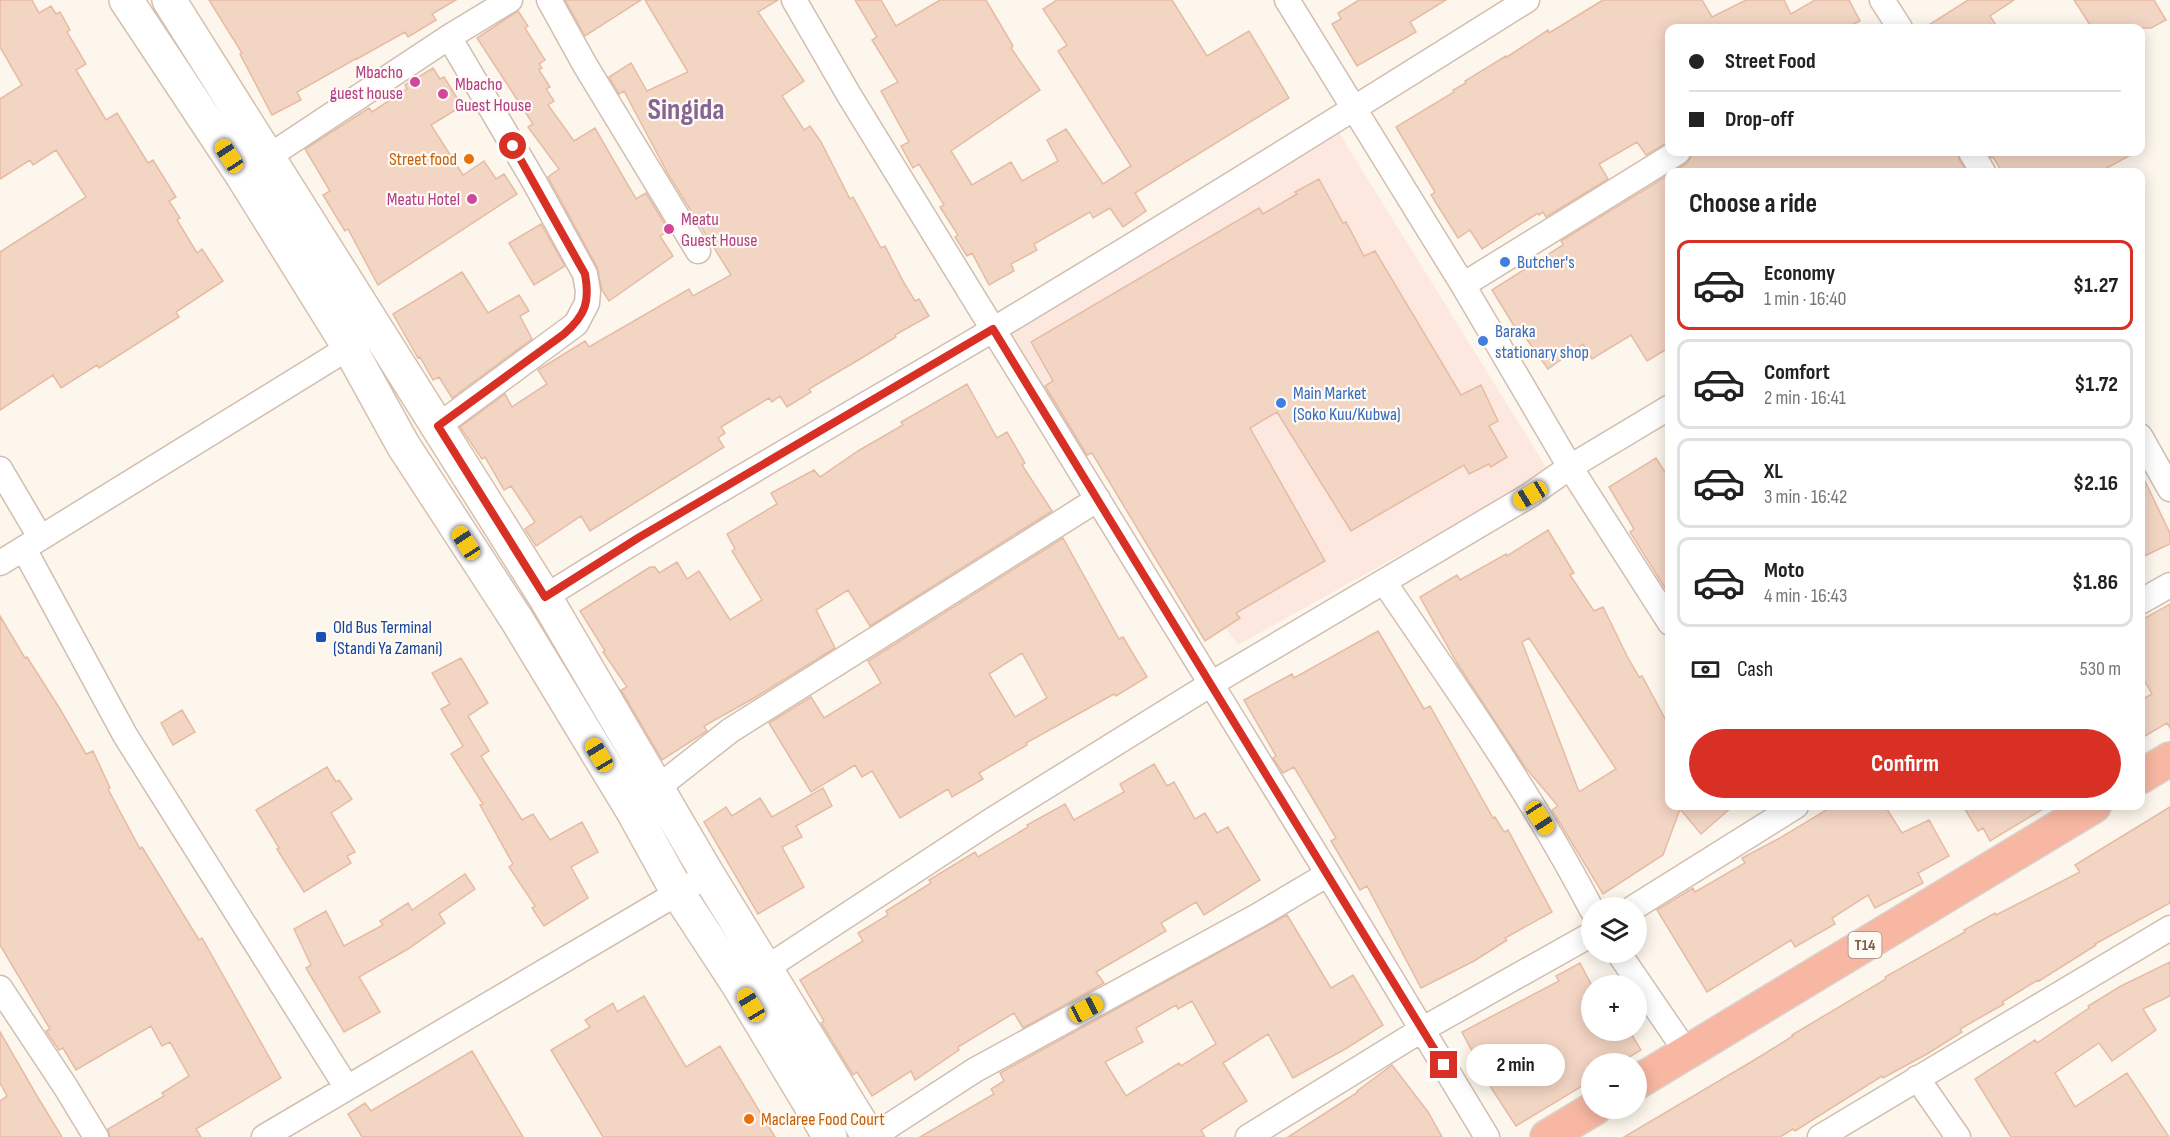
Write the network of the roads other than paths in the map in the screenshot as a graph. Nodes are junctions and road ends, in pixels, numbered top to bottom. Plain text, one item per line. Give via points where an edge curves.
1 (126, 0) edge
2 (168, 0) edge
3 (510, 0) edge
4 (549, 0) edge
5 (794, 0) edge
6 (1287, 0) edge
7 (1527, 0) edge
8 (450, 37) junction
9 (1355, 108) junction
10 (1672, 156) edge
11 (268, 157) junction
12 (698, 251) dead end
13 (1463, 285) junction
14 (993, 329) junction
15 (376, 330) junction
16 (349, 347) junction
17 (1665, 410) edge
18 (438, 426) junction
19 (2145, 445) edge
20 (1570, 467) junction
21 (0, 470) edge
22 (2170, 489) edge
23 (1098, 499) junction
24 (32, 543) junction
25 (0, 563) edge
26 (1384, 582) junction
27 (2170, 585) edge
28 (545, 597) junction
29 (2145, 599) edge
30 (1665, 615) edge
31 (1211, 684) junction
32 (2170, 759) edge
33 (2145, 774) edge
34 (657, 788) junction
35 (1784, 810) edge
36 (2087, 810) edge
37 (1328, 874) junction
38 (708, 875) junction
39 (678, 893) junction
40 (1585, 897) edge
41 (1647, 899) edge
42 (2170, 928) edge
43 (1581, 940) edge
44 (1626, 963) edge
45 (765, 969) junction
46 (0, 988) edge
47 (1423, 1029) junction
48 (1688, 1053) junction
49 (1647, 1077) edge
50 (1917, 1078) junction
51 (347, 1088) junction
52 (1581, 1116) edge
53 (96, 1137) edge
54 (264, 1137) edge
55 (830, 1137) edge
56 (871, 1137) edge
57 (1248, 1137) edge
58 (1487, 1137) edge
59 (1547, 1137) edge
60 (1820, 1137) edge
61 (1958, 1137) edge

1 - 16 main road
2 - 11 main road
3 - 8 street
4 - 12 street
5 - 14 street
6 - 9 street
7 - 9 street
8 - 11 street
8 - 18 street via 585,274 588,291 587,303 576,324
9 - 13 street
9 - 14 street
10 - 13 street
11 - 15 main road
13 - 20 street
14 - 23 street
14 - 28 street
15 - 16 street
15 - 18 main road
16 - 24 street
16 - 39 main road via 403,445 517,621
17 - 20 street
18 - 28 main road
19 - 22 street
20 - 26 street
20 - 30 street
21 - 24 street
23 - 31 street
23 - 34 street via 731,730
24 - 25 street
24 - 51 street via 125,735
26 - 31 street
26 - 40 street via 1564,855
27 - 29 street
28 - 34 main road
31 - 37 street
31 - 45 street via 989,822
32 - 33 highway
34 - 38 main road
35 - 41 street
36 - 48 highway, T14
37 - 47 street
37 - 56 street via 975,1070
38 - 39 street
38 - 45 main road
39 - 51 street
39 - 55 main road via 740,986
42 - 50 street
43 - 47 street
44 - 48 street
45 - 56 main road
46 - 53 street
47 - 57 street
47 - 58 street
48 - 49 highway, T14
50 - 60 street
50 - 61 street
51 - 54 street
52 - 59 highway

